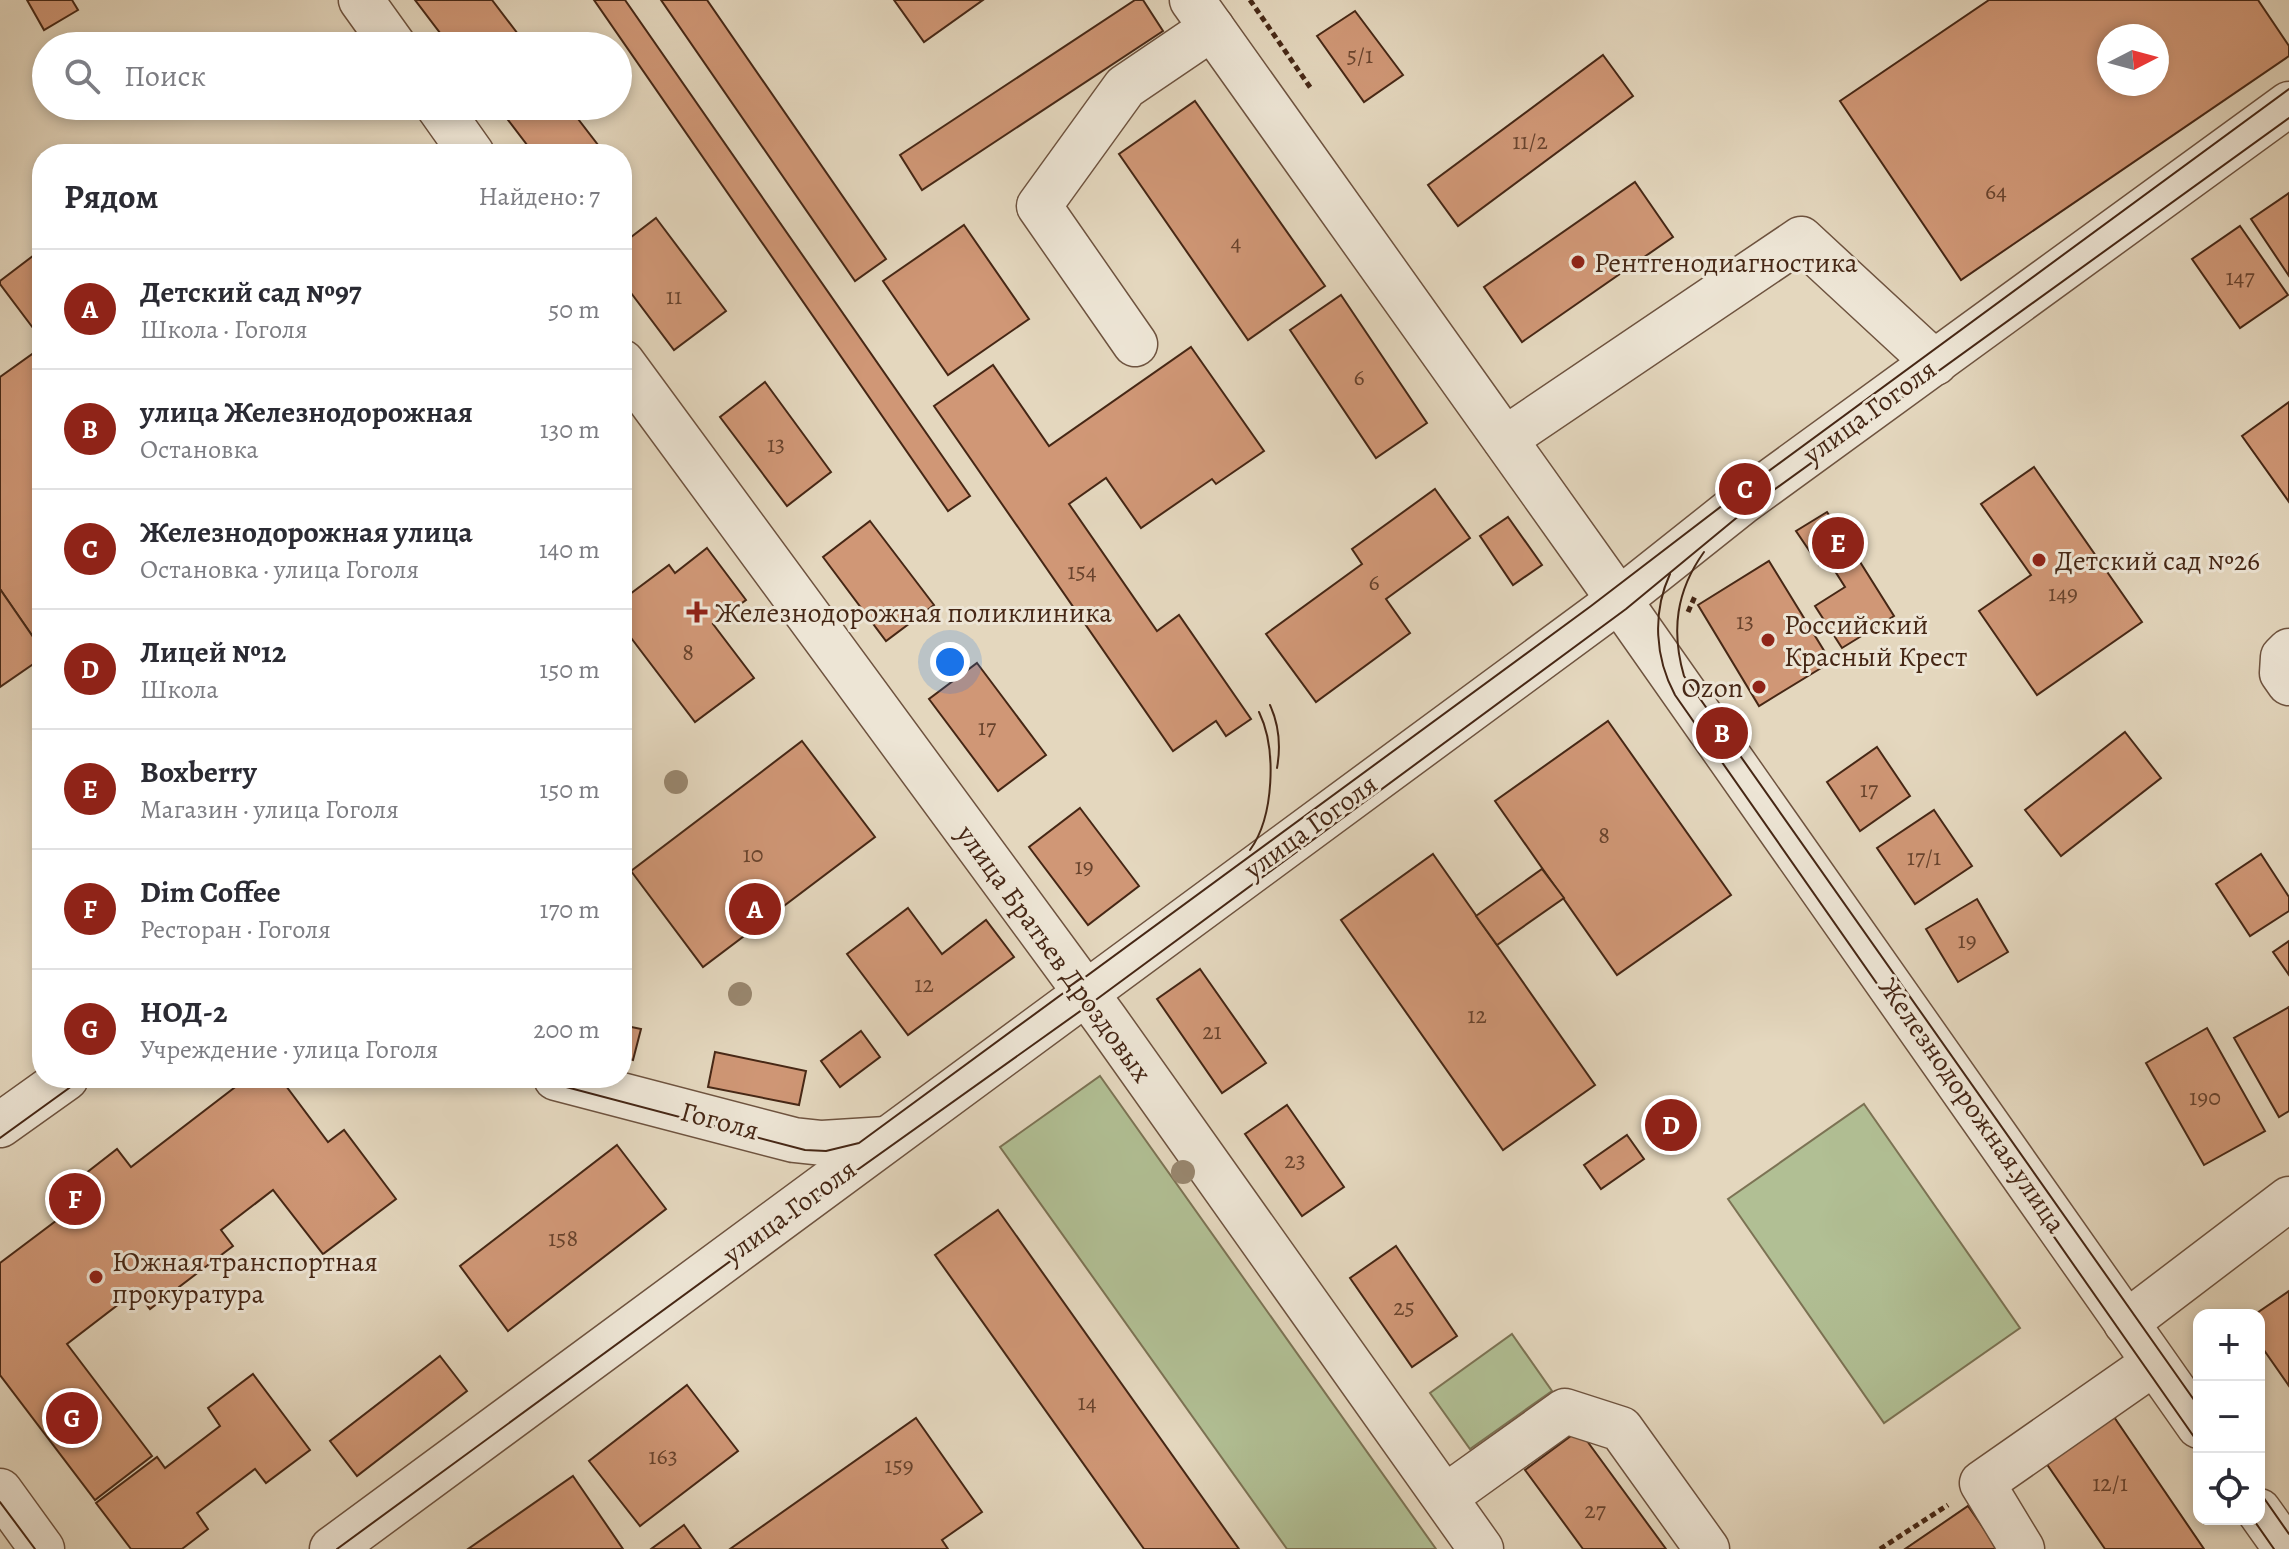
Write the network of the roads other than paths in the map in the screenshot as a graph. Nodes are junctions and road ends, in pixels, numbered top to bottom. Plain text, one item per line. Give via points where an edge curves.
1 (361, 0) edge
2 (1202, 14) edge
3 (384, 32) edge
4 (2289, 104) edge
5 (448, 120) edge
6 (465, 144) edge
7 (1135, 344) dead end
8 (1935, 363) junction
9 (632, 376) edge
10 (1505, 439) junction
11 (1619, 600) junction
12 (2289, 651) edge
13 (2289, 683) edge
14 (1086, 992) junction
15 (52, 1088) edge
16 (594, 1088) edge
17 (0, 1125) edge
18 (886, 1139) junction
19 (2289, 1199) edge
20 (2126, 1323) junction
21 (2154, 1363) junction
22 (2193, 1418) edge
23 (0, 1491) edge
24 (1445, 1497) junction
25 (2265, 1519) edge
26 (42, 1549) edge
27 (332, 1549) edge
28 (1481, 1549) edge
29 (1707, 1549) edge
30 (2022, 1549) edge
31 (2286, 1549) edge

1 - 3 street
2 - 7 street via 1125,87 1039,206
2 - 10 street, Железнодорожная улица
4 - 8 street, улица Гоголя
5 - 6 street
8 - 10 street via 1801,239
8 - 11 street, улица Гоголя via 1741,503
9 - 14 street, улица Братьев Дроздовых
10 - 11 street, Железнодорожная улица
11 - 14 street, улица Гоголя
11 - 20 street, Железнодорожная улица
12 - 13 street via 2282,673
14 - 18 street, улица Гоголя
14 - 24 street, улица Братьев Дроздовых
15 - 17 street
16 - 18 street, Гоголя via 794,1140
18 - 27 street, улица Гоголя
19 - 20 street
20 - 21 street, Железнодорожная улица
21 - 22 street, Железнодорожная улица
21 - 30 street via 1982,1483
23 - 26 street
24 - 28 street, улица Братьев Дроздовых
24 - 29 street via 1565,1411 1621,1429
25 - 31 street

